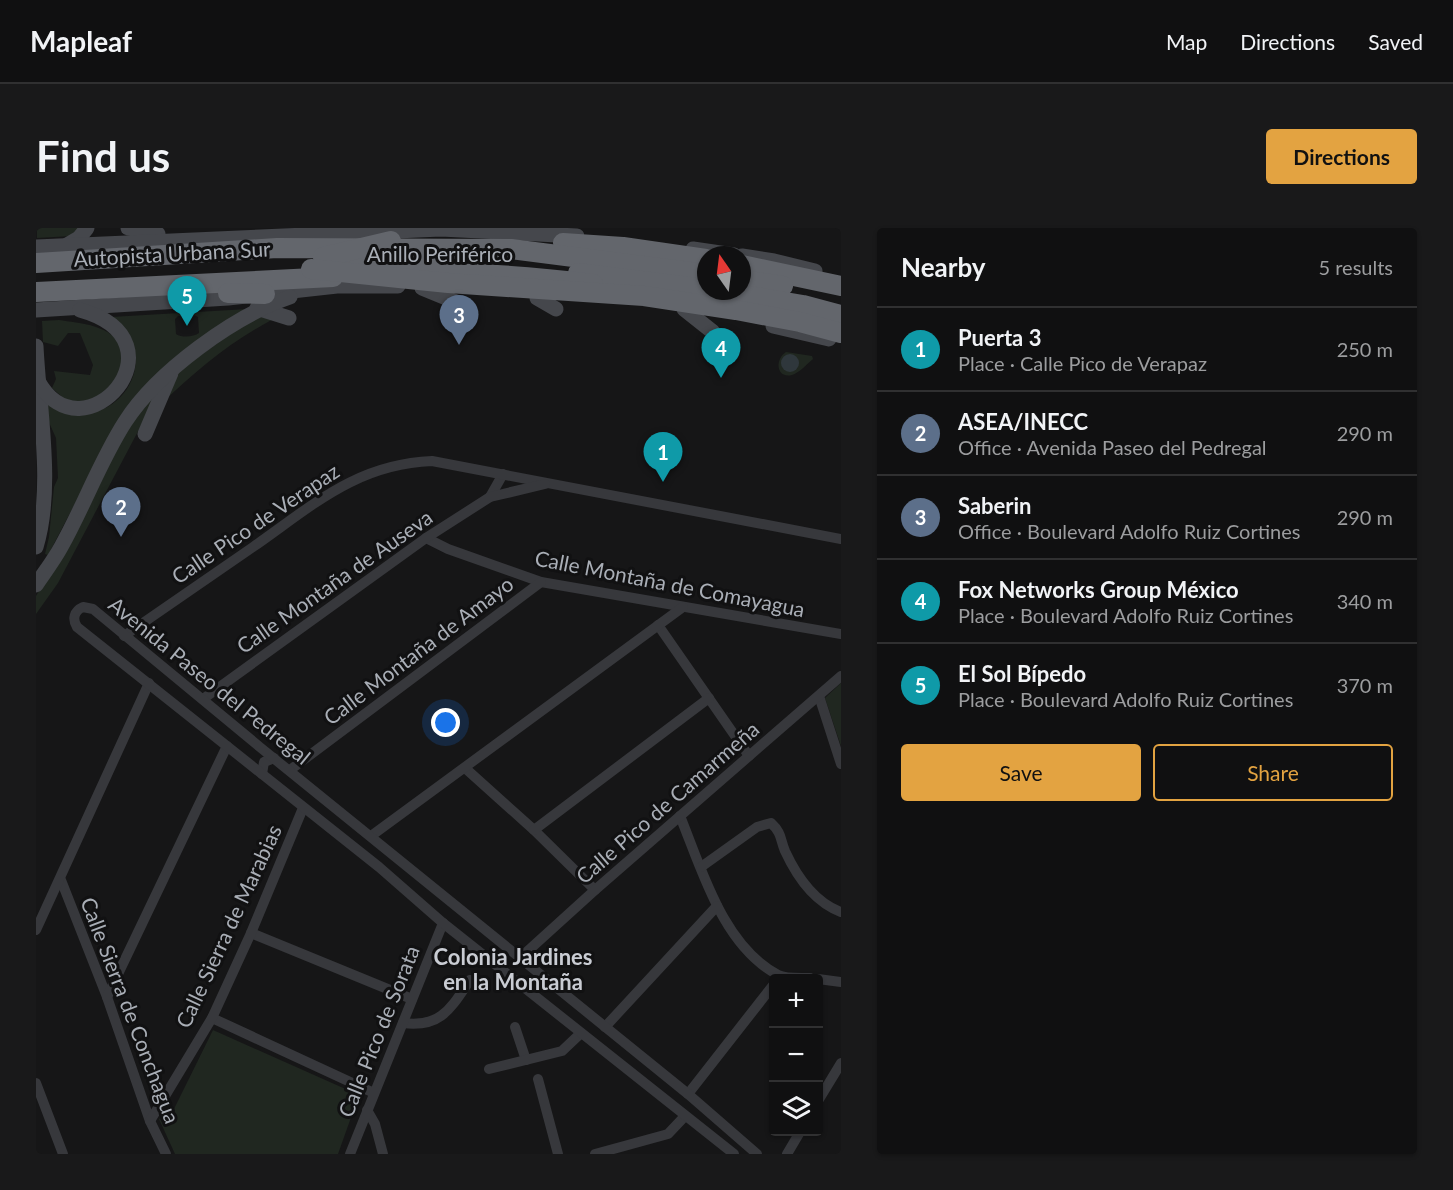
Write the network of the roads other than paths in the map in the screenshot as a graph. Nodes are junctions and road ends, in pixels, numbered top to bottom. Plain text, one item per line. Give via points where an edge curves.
1 (87, 228) edge
2 (128, 228) edge
3 (347, 230) edge
4 (209, 233) edge
5 (184, 240) junction
6 (67, 245) junction
7 (36, 248) edge
8 (697, 250) edge
9 (751, 257) edge
10 (697, 258) edge
11 (36, 263) edge
12 (317, 263) junction
13 (751, 267) edge
14 (36, 272) edge
15 (697, 273) edge
16 (841, 277) edge
17 (697, 279) edge
18 (751, 281) edge
19 (36, 284) edge
20 (841, 286) edge
21 (108, 287) junction
22 (697, 287) edge
23 (422, 288) junction
24 (751, 288) edge
25 (36, 292) edge
26 (751, 297) edge
27 (537, 298) junction
28 (841, 299) edge
29 (263, 302) junction
30 (461, 304) dead end
31 (841, 306) edge
32 (71, 308) junction
33 (556, 309) dead end
34 (684, 309) junction
35 (36, 310) edge
36 (841, 315) edge
37 (289, 318) dead end
38 (741, 318) junction
39 (841, 329) edge
40 (713, 332) dead end
41 (841, 342) edge
42 (36, 346) edge
43 (173, 369) junction
44 (38, 381) junction
45 (146, 434) dead end
46 (503, 474) junction
47 (550, 483) junction
48 (490, 497) junction
49 (426, 538) junction
50 (841, 539) edge
51 (36, 547) edge
52 (541, 582) junction
53 (36, 585) edge
54 (683, 607) junction
55 (658, 625) junction
56 (841, 634) edge
57 (124, 636) junction
58 (841, 676) edge
59 (149, 683) junction
60 (819, 696) junction
61 (709, 698) junction
62 (203, 699) junction
63 (226, 746) junction
64 (261, 748) junction
65 (749, 756) junction
66 (274, 758) junction
67 (248, 764) junction
68 (841, 764) edge
69 (465, 768) junction
70 (290, 770) junction
71 (261, 774) junction
72 (303, 808) junction
73 (680, 816) junction
74 (534, 830) junction
75 (371, 836) junction
76 (701, 867) junction
77 (412, 870) junction
78 (60, 880) junction
79 (400, 884) junction
80 (431, 885) junction
81 (595, 890) junction
82 (420, 901) junction
83 (717, 906) junction
84 (841, 912) edge
85 (443, 923) junction
86 (36, 930) edge
87 (252, 933) junction
88 (520, 958) junction
89 (772, 974) edge
90 (823, 979) edge
91 (470, 980) dead end
92 (841, 981) edge
93 (769, 989) edge
94 (107, 997) junction
95 (412, 999) junction
96 (212, 1018) junction
97 (403, 1023) junction
98 (514, 1027) dead end
99 (605, 1027) junction
100 (581, 1033) junction
101 (622, 1041) junction
102 (609, 1055) junction
103 (639, 1055) junction
104 (526, 1060) junction
105 (841, 1063) edge
106 (626, 1069) junction
107 (489, 1070) dead end
108 (538, 1079) dead end
109 (36, 1083) edge
110 (374, 1093) junction
111 (688, 1094) junction
112 (823, 1094) edge
113 (367, 1110) junction
114 (685, 1116) junction
115 (150, 1121) junction
116 (731, 1131) junction
117 (797, 1136) edge
118 (719, 1142) junction
119 (632, 1149) edge
120 (63, 1154) edge
121 (166, 1154) edge
122 (350, 1154) edge
123 (383, 1154) edge
124 (558, 1154) edge
125 (595, 1154) edge
126 (734, 1154) edge
127 (757, 1154) edge
128 (787, 1154) edge

1 - 6 main road
2 - 5 main road
3 - 4 main road
3 - 8 main road via 525,232 613,238
4 - 5 main road
5 - 6 main road
6 - 7 main road
9 - 16 main road
10 - 12 highway, bridge via 538,241 444,240 391,241
11 - 15 highway, Anillo Periférico via 277,248 511,249
12 - 14 highway, Autopista Urbana Sur
12 - 17 highway, Autopista Urbana Sur, bridge via 410,254 517,256
12 - 19 highway, Autopista Urbana Sur
12 - 22 highway, Autopista Urbana Sur, bridge via 497,265
12 - 39 highway, bridge via 448,283 644,296
13 - 20 highway
18 - 28 highway
21 - 25 highway, Anillo Periférico
21 - 29 highway
21 - 39 highway, Anillo Periférico via 453,273 545,278 712,300
23 - 27 main road
23 - 29 main road via 337,286
23 - 30 main road
24 - 31 highway
26 - 36 highway
27 - 33 main road
27 - 34 main road
29 - 32 main road via 228,298
29 - 37 main road
29 - 43 main road
32 - 35 main road
32 - 44 main road via 99,316 120,333 128,354 124,379 107,399 82,408 55,401
34 - 38 main road
34 - 40 main road
38 - 39 highway
38 - 41 main road
42 - 44 main road
43 - 45 main road
43 - 53 main road via 124,423 60,549
44 - 51 main road via 45,471
46 - 47 street, Calle Pico de Verapaz
46 - 48 street, Calle Montaña de Auseva
46 - 57 street, Calle Pico de Verapaz via 432,461 407,462 345,483
47 - 48 street, Calle Montaña de Auseva
47 - 50 street, Calle Pico de Verapaz
48 - 49 street, Calle Montaña de Auseva
49 - 52 street, Calle Montaña de Comayagua
49 - 62 street, Calle Montaña de Auseva
52 - 54 street, Calle Montaña de Comayagua
52 - 70 street, Calle Montaña de Amayo
54 - 55 street
54 - 56 street, Calle Montaña de Comayagua
55 - 61 street
55 - 69 street
57 - 59 street, Avenida Paseo del Pedregal via 90,607 82,607 75,614 77,627
57 - 62 street, Avenida Paseo del Pedregal
58 - 60 street, Calle Pico de Camarmeña
59 - 63 street, Avenida Paseo del Pedregal
59 - 78 street
60 - 65 street, Calle Pico de Camarmeña
60 - 68 street
61 - 65 street
61 - 74 street
62 - 64 street, Avenida Paseo del Pedregal
63 - 67 street, Avenida Paseo del Pedregal
63 - 94 street
64 - 66 street, Avenida Paseo del Pedregal
64 - 67 street via 259,759
65 - 73 street, Calle Pico de Camarmeña
66 - 70 street, Avenida Paseo del Pedregal
66 - 71 street via 264,762
67 - 71 street, Avenida Paseo del Pedregal
69 - 74 street
69 - 75 street
70 - 75 street, Avenida Paseo del Pedregal
71 - 72 street, Avenida Paseo del Pedregal
72 - 79 street, Avenida Paseo del Pedregal
72 - 87 street, Calle Sierra de Marabias
73 - 76 street
73 - 81 street, Calle Pico de Camarmeña
74 - 81 street
75 - 77 street, Avenida Paseo del Pedregal
76 - 83 street
76 - 84 street via 757,827 771,823 780,832 784,849 801,880 826,906
77 - 79 street via 410,882
77 - 80 street, Avenida Paseo del Pedregal
78 - 86 street
78 - 94 street, Calle Sierra de Conchagua
79 - 82 street, Avenida Paseo del Pedregal
80 - 82 street via 419,887
80 - 88 street, Avenida Paseo del Pedregal
81 - 88 street, Calle Pico de Camarmeña
82 - 85 street, Avenida Paseo del Pedregal
83 - 89 street via 740,942
83 - 99 street
85 - 95 street, Calle Pico de Sorata
85 - 100 street, Avenida Paseo del Pedregal
87 - 95 street
87 - 96 street, Calle Sierra de Marabias
88 - 99 street, Avenida Paseo del Pedregal
90 - 92 street
91 - 97 street via 450,1009 436,1020 419,1025
93 - 111 street
94 - 115 street, Calle Sierra de Conchagua
95 - 97 street, Calle Pico de Sorata
96 - 110 street
96 - 115 street, Calle Sierra de Marabias
97 - 110 street, Calle Pico de Sorata
98 - 104 street
99 - 101 street, Avenida Paseo del Pedregal
100 - 102 street, Avenida Paseo del Pedregal
100 - 104 street via 562,1051
101 - 102 street via 620,1051
101 - 103 street, Avenida Paseo del Pedregal
102 - 106 street, Avenida Paseo del Pedregal
103 - 106 street via 625,1059
103 - 111 street, Avenida Paseo del Pedregal
104 - 107 street
105 - 112 street
106 - 114 street, Avenida Paseo del Pedregal
108 - 124 street
109 - 120 street
110 - 113 street, Calle Pico de Sorata
111 - 116 street, Avenida Paseo del Pedregal
113 - 122 street, Calle Pico de Sorata
113 - 123 street
114 - 118 street, Avenida Paseo del Pedregal
114 - 119 street via 668,1134
115 - 121 street, Calle Sierra de Conchagua
116 - 118 street via 730,1139
116 - 127 street, Avenida Paseo del Pedregal
117 - 128 street
118 - 126 street, Avenida Paseo del Pedregal
119 - 125 street

